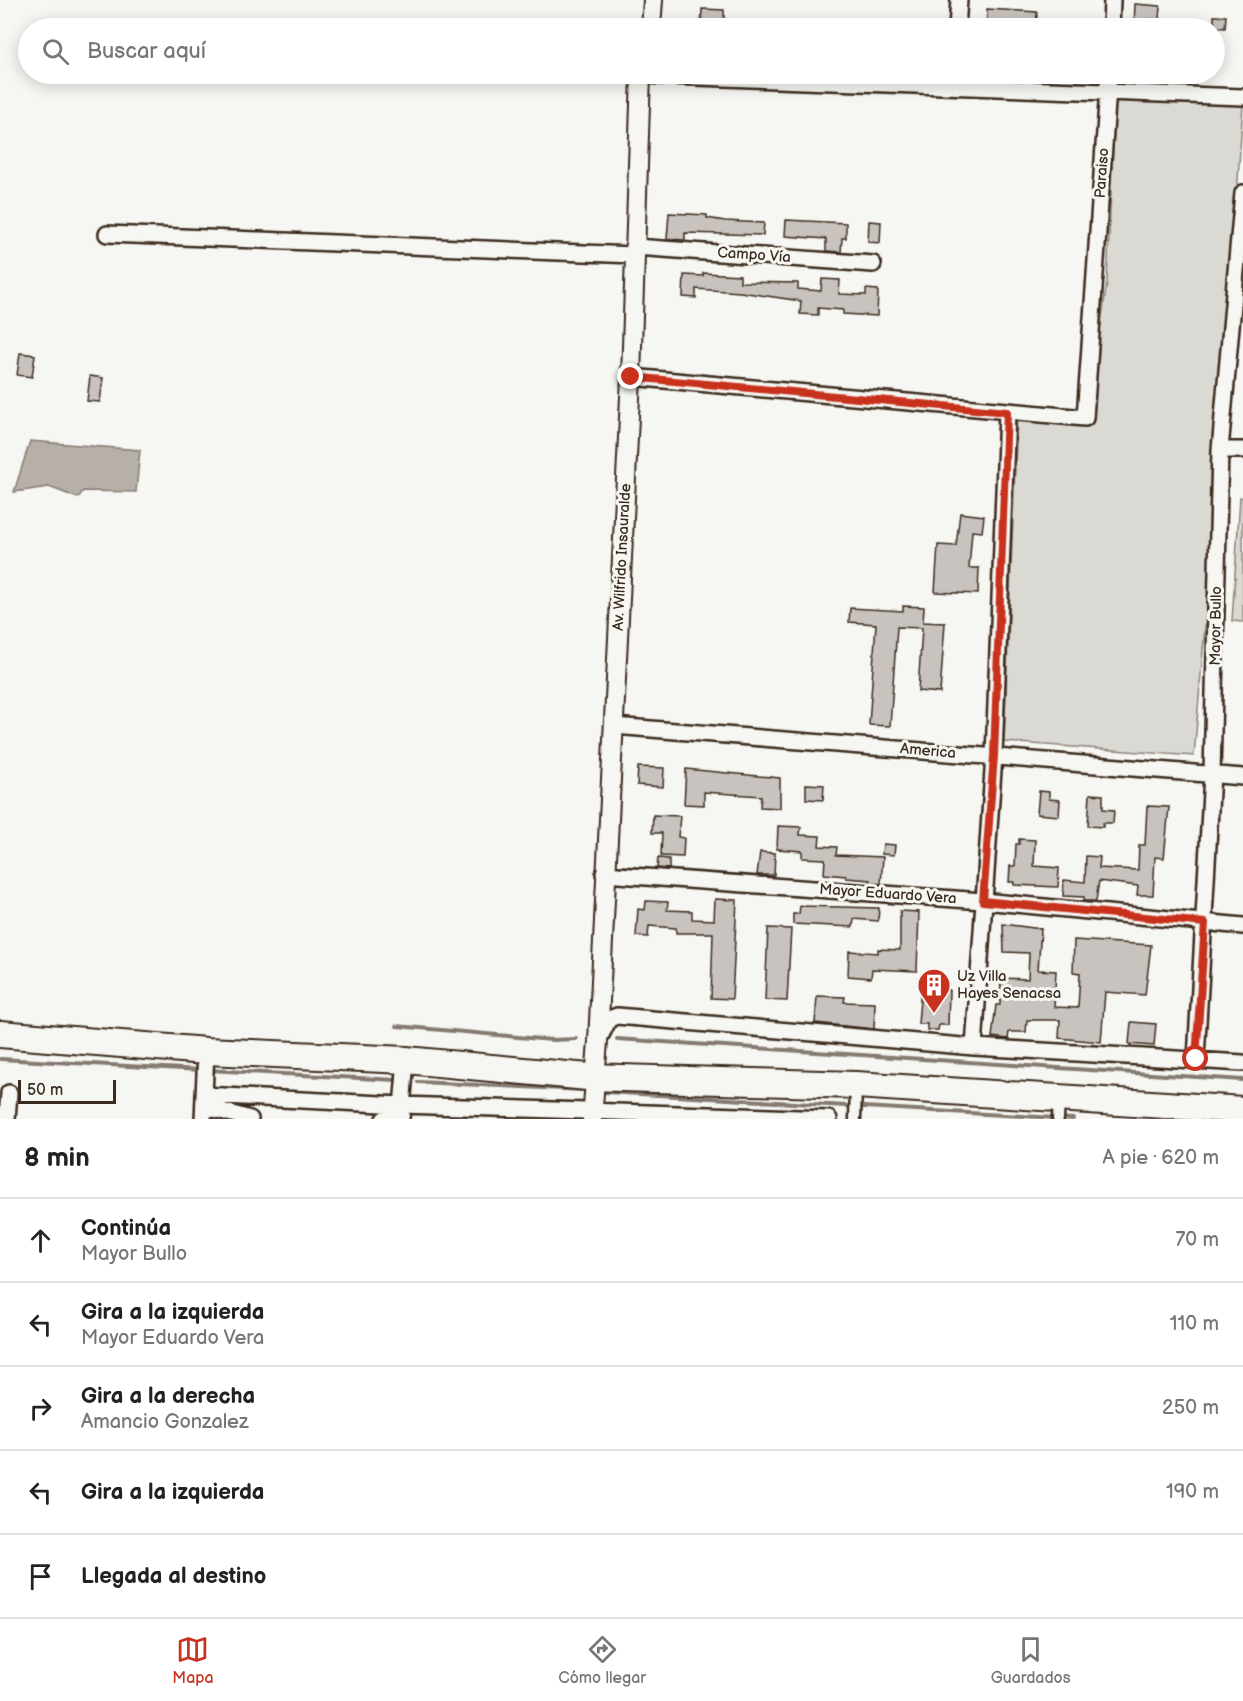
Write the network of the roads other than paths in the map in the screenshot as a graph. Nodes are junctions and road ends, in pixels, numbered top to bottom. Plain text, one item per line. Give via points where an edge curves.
1 (644, 0) edge
2 (653, 0) edge
3 (959, 0) edge
4 (1112, 0) edge
5 (643, 18) edge
6 (652, 18) edge
7 (958, 18) edge
8 (1111, 18) edge
9 (644, 84) edge
10 (1016, 84) edge
11 (1108, 84) edge
12 (1108, 90) junction
13 (1243, 97) edge
14 (1243, 193) edge
15 (107, 234) dead end
16 (636, 249) junction
17 (1242, 259) edge
18 (873, 264) dead end
19 (635, 378) junction
20 (1007, 412) junction
21 (1220, 450) junction
22 (1243, 450) edge
23 (616, 726) junction
24 (994, 756) junction
25 (1212, 774) junction
26 (1243, 777) edge
27 (608, 874) junction
28 (983, 901) junction
29 (1205, 923) junction
30 (1243, 926) edge
31 (609, 1019) junction
32 (0, 1023) edge
33 (0, 1034) edge
34 (598, 1041) junction
35 (974, 1047) junction
36 (206, 1051) junction
37 (1196, 1059) junction
38 (405, 1060) junction
39 (1243, 1062) edge
40 (601, 1072) junction
41 (9, 1093) dead end
42 (1243, 1094) edge
43 (856, 1104) edge
44 (204, 1107) edge
45 (1243, 1110) edge
46 (1058, 1111) edge
47 (401, 1113) edge
48 (598, 1116) edge
49 (744, 1117) edge
50 (7, 1119) edge
51 (250, 1119) edge
52 (384, 1119) edge
53 (829, 1119) edge

1 - 5 street
2 - 6 street
3 - 7 street
4 - 8 street
9 - 16 street, Av. Wilfrido Insauralde
10 - 12 street
11 - 12 street, Paraiso
12 - 13 street
12 - 20 street, Paraiso via 1085,418
14 - 17 street, Mayor Bullo
15 - 16 street, Campo Vía
16 - 18 street, Campo Vía
16 - 19 street, Av. Wilfrido Insauralde
17 - 21 street, Mayor Bullo
19 - 20 street
19 - 23 street, Av. Wilfrido Insauralde
20 - 24 street
21 - 22 street
21 - 25 street, Mayor Bullo
23 - 24 street, America
23 - 27 street, Av. Wilfrido Insauralde
24 - 25 street, America
24 - 28 street
25 - 26 street, America
25 - 29 street, Mayor Bullo
27 - 28 street, Mayor Eduardo Vera
27 - 31 street
27 - 34 street, Av. Wilfrido Insauralde
28 - 29 street, Mayor Eduardo Vera
28 - 35 street
29 - 30 street, Mayor Eduardo Vera
29 - 37 street, Mayor Bullo
31 - 34 street
31 - 35 street via 617,1016
31 - 40 street
32 - 40 highway
33 - 36 highway
34 - 40 street, Av. Wilfrido Insauralde
35 - 37 street
36 - 38 highway
36 - 44 street
37 - 39 street
38 - 40 highway
38 - 47 street
40 - 42 highway
40 - 43 highway
40 - 48 street
41 - 50 street
43 - 46 highway
44 - 47 street
44 - 51 street
45 - 46 highway
47 - 48 street
47 - 52 street
48 - 49 street
49 - 53 street

